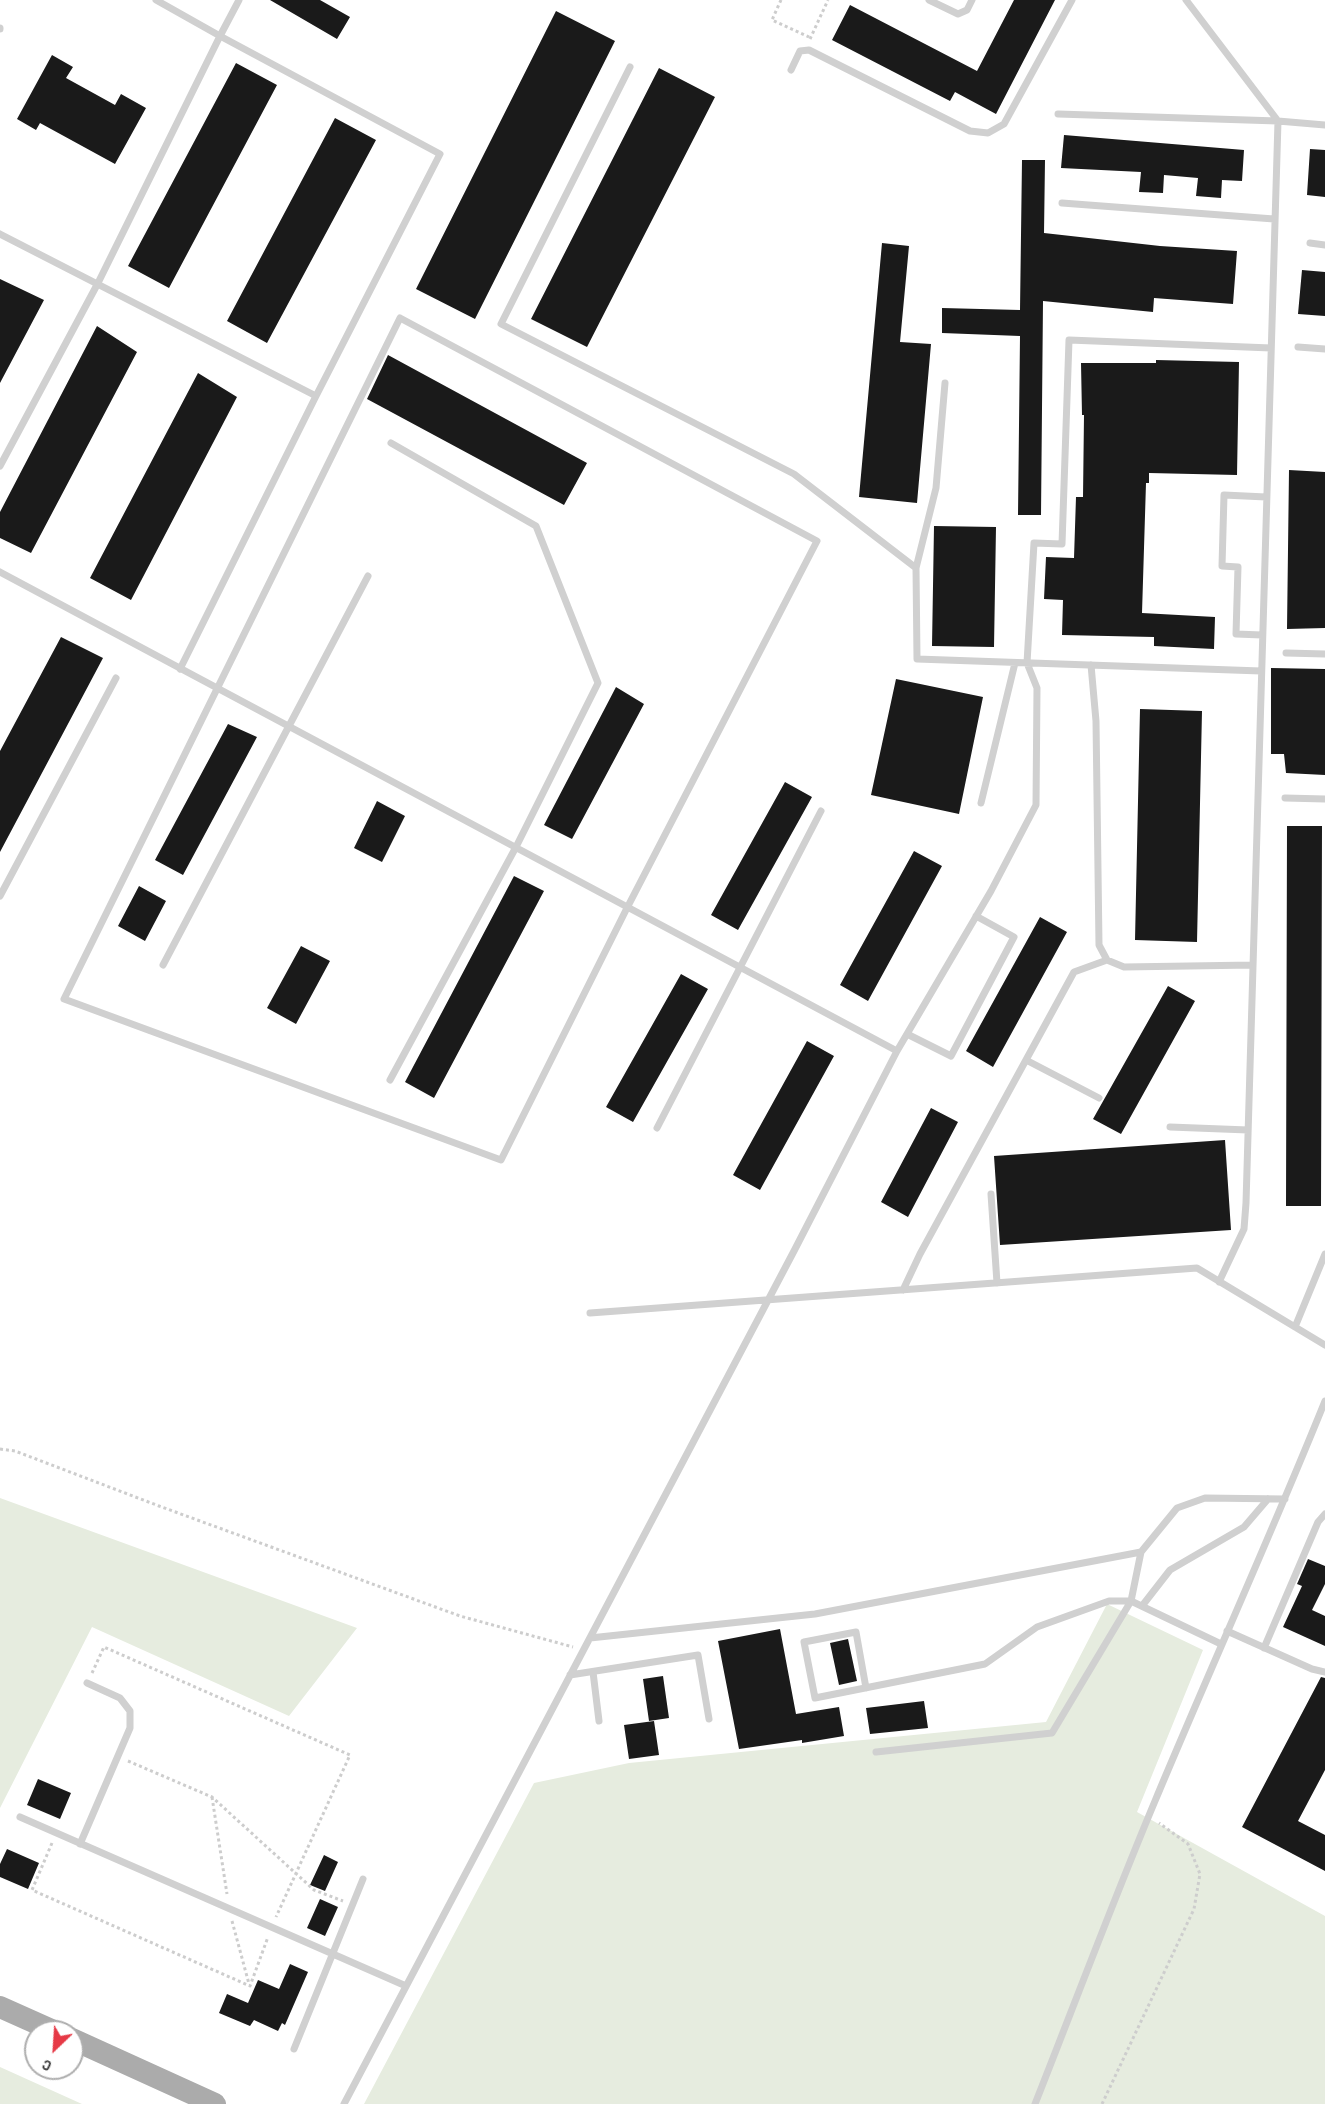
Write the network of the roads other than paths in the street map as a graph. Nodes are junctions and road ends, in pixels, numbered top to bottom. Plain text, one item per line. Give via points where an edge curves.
1 (156, 0) edge
2 (238, 0) edge
3 (929, 0) edge
4 (972, 0) edge
5 (1072, 0) edge
6 (1186, 0) edge
7 (220, 36) junction
8 (630, 67) dead end
9 (791, 70) dead end
10 (1059, 114) dead end
11 (1278, 121) junction
12 (1325, 125) edge
13 (1062, 203) dead end
14 (1274, 219) junction
15 (0, 234) edge
16 (1310, 243) dead end
17 (1325, 245) edge
18 (98, 283) junction
19 (1298, 347) dead end
20 (1270, 348) junction
21 (1325, 349) edge
22 (945, 383) dead end
23 (316, 396) junction
24 (391, 443) dead end
25 (0, 466) edge
26 (1266, 497) junction
27 (916, 568) junction
28 (0, 572) edge
29 (368, 576) dead end
30 (1262, 635) junction
31 (1286, 653) dead end
32 (1325, 654) edge
33 (1015, 663) junction
34 (1027, 663) junction
35 (1091, 665) junction
36 (180, 669) junction
37 (1261, 671) junction
38 (116, 678) dead end
39 (218, 688) junction
40 (289, 726) junction
41 (1285, 798) dead end
42 (1325, 799) edge
43 (981, 803) dead end
44 (821, 811) dead end
45 (516, 848) junction
46 (0, 896) edge
47 (627, 908) junction
48 (976, 916) junction
49 (1107, 960) junction
50 (1252, 964) junction
51 (163, 965) dead end
52 (740, 967) junction
53 (907, 1034) junction
54 (897, 1051) junction
55 (1026, 1060) junction
56 (390, 1080) dead end
57 (1099, 1098) dead end
58 (1170, 1126) dead end
59 (657, 1128) dead end
60 (1248, 1130) junction
61 (991, 1194) dead end
62 (1325, 1254) edge
63 (1220, 1282) junction
64 (997, 1283) junction
65 (903, 1290) junction
66 (768, 1300) junction
67 (590, 1313) dead end
68 (1295, 1327) junction
69 (1325, 1346) edge
70 (1325, 1401) edge
71 (1268, 1499) junction
72 (1285, 1500) junction
73 (1325, 1514) edge
74 (1141, 1552) junction
75 (1131, 1601) junction
76 (1142, 1606) junction
77 (1227, 1631) junction
78 (590, 1638) junction
79 (1221, 1644) junction
80 (1264, 1648) junction
81 (593, 1672) junction
82 (1325, 1672) edge
83 (570, 1675) junction
84 (87, 1683) road end
85 (866, 1688) junction
86 (709, 1719) dead end
87 (599, 1721) dead end
88 (876, 1752) dead end
89 (20, 1817) dead end
90 (80, 1844) junction
91 (363, 1878) dead end
92 (332, 1954) junction
93 (406, 1986) junction
94 (0, 2007) edge
95 (29, 2020) edge
96 (84, 2044) edge
97 (294, 2049) dead end
98 (215, 2104) edge
99 (344, 2104) edge
100 (1035, 2104) edge

1 - 7 lane
2 - 7 lane
3 - 4 lane via 958,14 967,10
5 - 9 lane via 1004,124 988,133 969,131 808,50 800,51
6 - 11 lane
7 - 18 lane
7 - 23 lane via 440,154
8 - 27 lane via 501,324 794,474
10 - 11 lane
11 - 12 lane
11 - 14 lane
13 - 14 lane
14 - 20 lane
15 - 18 lane
16 - 17 lane
18 - 23 lane
18 - 25 lane
19 - 21 lane
20 - 26 lane
20 - 34 lane via 1069,340 1062,544 1034,543
22 - 27 lane via 936,488
23 - 36 lane
24 - 45 lane via 536,526 598,683
26 - 30 lane
26 - 30 lane via 1224,495 1222,566 1238,567 1236,634
27 - 33 lane via 917,659
28 - 36 lane
29 - 40 lane
30 - 37 lane
31 - 32 lane
33 - 34 lane
33 - 43 lane
34 - 35 lane
34 - 48 lane via 1037,687 1036,805
35 - 37 lane
35 - 49 lane via 1096,721 1099,945
36 - 39 lane
37 - 50 lane
38 - 46 lane
39 - 40 lane
39 - 47 lane via 64,999 501,1160
39 - 47 lane via 400,318 817,541
40 - 45 lane
40 - 51 lane
41 - 42 lane
44 - 52 lane
45 - 47 lane
45 - 56 lane
47 - 52 lane
48 - 53 lane
48 - 53 lane via 1014,937 951,1056
49 - 50 lane via 1124,967
49 - 55 lane via 1074,972
50 - 60 lane
52 - 54 lane
52 - 59 lane
53 - 54 lane
54 - 66 lane
55 - 57 lane
55 - 65 lane
58 - 60 lane
60 - 63 lane via 1244,1229
61 - 64 lane
62 - 68 lane
63 - 64 lane via 1197,1268
63 - 68 lane
64 - 65 lane
65 - 66 lane
66 - 67 lane
66 - 78 lane
68 - 69 lane
70 - 72 lane
71 - 72 lane
71 - 74 lane via 1205,1498 1177,1508
71 - 76 lane via 1244,1527 1170,1570
72 - 77 lane
73 - 80 lane via 1318,1522
74 - 75 lane
74 - 78 lane via 815,1614
75 - 76 lane
75 - 85 lane via 1108,1601 1037,1628 986,1664
75 - 88 lane via 1052,1733
76 - 79 lane
77 - 79 lane
77 - 80 lane
78 - 83 lane
79 - 100 lane
80 - 82 lane
81 - 83 lane
81 - 86 lane via 698,1656
81 - 87 lane
83 - 93 lane
84 - 90 lane via 120,1698 130,1711 130,1728
85 - 85 lane via 815,1698 804,1642 856,1632
89 - 90 lane
90 - 92 lane
91 - 92 lane
92 - 93 lane
92 - 97 lane
93 - 99 lane
94 - 95 main road
96 - 98 main road

